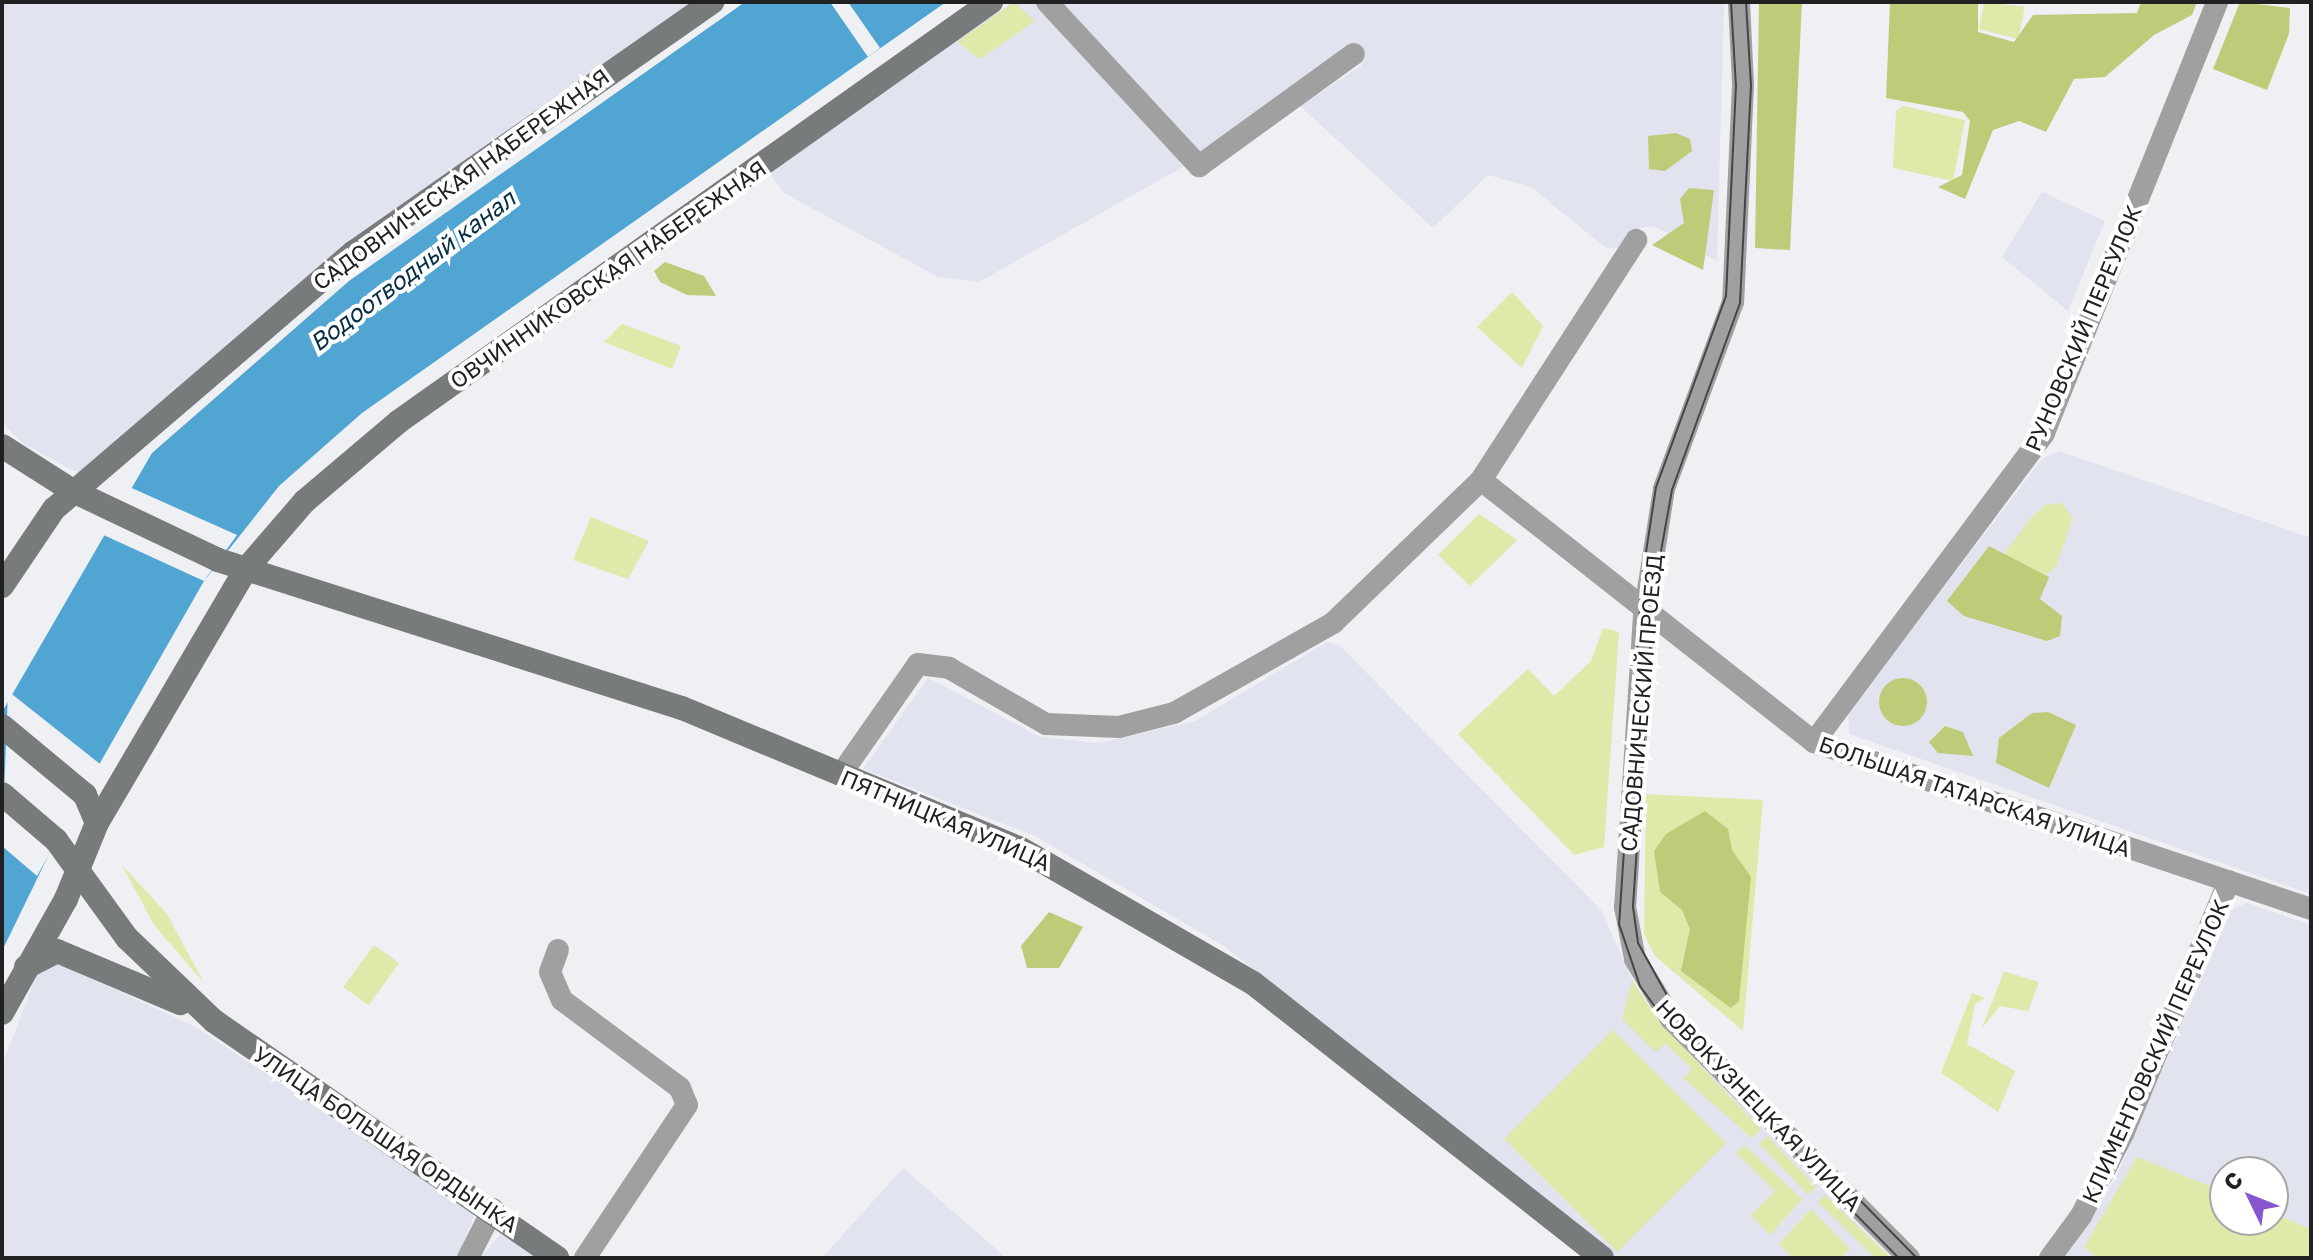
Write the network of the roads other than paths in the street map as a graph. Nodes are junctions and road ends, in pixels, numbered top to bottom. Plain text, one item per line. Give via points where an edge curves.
1 (712, 2) edge
2 (991, 2) edge
3 (1047, 2) edge
4 (1739, 2) edge
5 (2217, 2) edge
6 (1354, 54) dead end
7 (1636, 240) dead end
8 (2, 446) edge
9 (34, 467) junction
10 (1481, 480) junction
11 (73, 491) junction
12 (29, 537) junction
13 (246, 569) junction
14 (2, 586) edge
15 (1644, 615) junction
16 (2, 726) edge
17 (1814, 742) junction
18 (841, 774) junction
19 (2, 794) edge
20 (97, 823) junction
21 (81, 866) junction
22 (2229, 881) junction
23 (2311, 909) edge
24 (1630, 937) joint
25 (558, 950) dead end
26 (18, 977) junction
27 (2, 1013) edge
28 (214, 1021) junction
29 (493, 1209) junction
30 (468, 1258) edge
31 (557, 1258) edge
32 (585, 1258) edge
33 (1602, 1258) edge
34 (1909, 1258) edge
35 (2050, 1258) edge

1 - 11 street, САДОВНИЧЕСКАЯ НАБЕРЕЖНАЯ via 354,252
2 - 13 street, ОВЧИННИКОВСКАЯ НАБЕРЕЖНАЯ via 398,422 305,501
3 - 6 street via 1199,166
4 - 15 street, САДОВНИЧЕСКИЙ ПРОЕЗД via 1743,85 1733,302 1664,489
5 - 17 street, РУНОВСКИЙ ПЕРЕУЛОК via 2044,433
7 - 10 street
8 - 9 street, ПЯТНИЦКАЯ УЛИЦА
9 - 11 street, ПЯТНИЦКАЯ УЛИЦА
9 - 12 street via 41,494
10 - 15 street, БОЛЬШАЯ ТАТАРСКАЯ УЛИЦА
10 - 18 street via 1333,623 1174,713 1119,727 1060,727 927,662 909,673
11 - 12 street, САДОВНИЧЕСКАЯ НАБЕРЕЖНАЯ
11 - 13 street, ПЯТНИЦКАЯ УЛИЦА
12 - 14 street
13 - 18 street, ПЯТНИЦКАЯ УЛИЦА via 655,699
13 - 20 street, ОВЧИННИКОВСКАЯ НАБЕРЕЖНАЯ
15 - 17 street, БОЛЬШАЯ ТАТАРСКАЯ УЛИЦА
15 - 24 street, САДОВНИЧЕСКИЙ ПРОЕЗД via 1625,907
16 - 20 street via 85,795
17 - 22 street, БОЛЬШАЯ ТАТАРСКАЯ УЛИЦА
18 - 33 street, ПЯТНИЦКАЯ УЛИЦА via 1029,853 1235,972
19 - 21 street, УЛИЦА БОЛЬШАЯ ОРДЫНКА
20 - 21 street, ОВЧИННИКОВСКАЯ НАБЕРЕЖНАЯ
21 - 26 street, ОВЧИННИКОВСКАЯ НАБЕРЕЖНАЯ
21 - 28 street, УЛИЦА БОЛЬШАЯ ОРДЫНКА via 127,938
22 - 23 street, БОЛЬШАЯ ТАТАРСКАЯ УЛИЦА
22 - 35 street, КЛИМЕНТОВСКИЙ ПЕРЕУЛОК via 2123,1134 2081,1216
24 - 34 street, НОВОКУЗНЕЦКАЯ УЛИЦА via 1645,983 1671,1019
25 - 32 street via 550,972 562,1000 680,1088 687,1105
26 - 27 street, ОВЧИННИКОВСКАЯ НАБЕРЕЖНАЯ
26 - 28 street, УЛИЦА БОЛЬШАЯ ОРДЫНКА via 29,962 57,951
28 - 29 street, УЛИЦА БОЛЬШАЯ ОРДЫНКА
29 - 30 street
29 - 31 street, УЛИЦА БОЛЬШАЯ ОРДЫНКА

